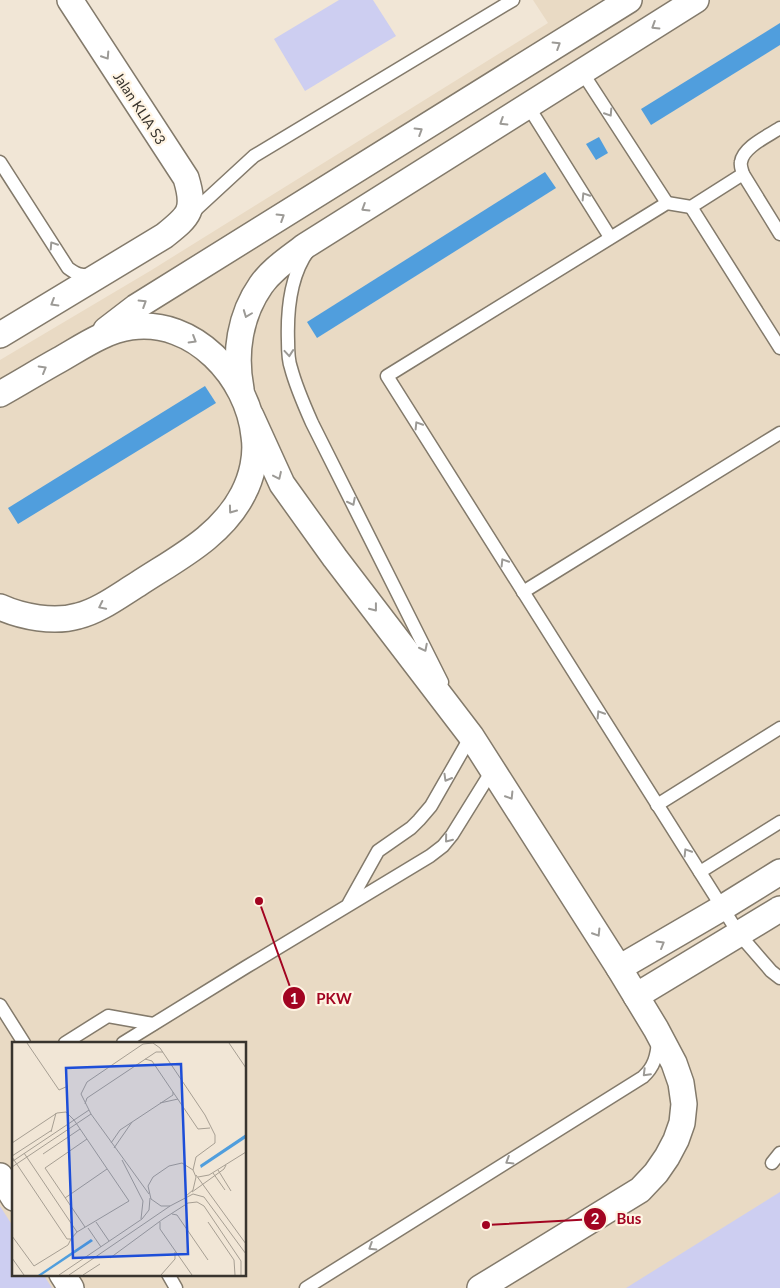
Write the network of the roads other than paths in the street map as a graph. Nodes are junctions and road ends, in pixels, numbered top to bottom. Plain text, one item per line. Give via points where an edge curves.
1 (70, 0) edge
2 (82, 0) edge
3 (513, 0) edge
4 (629, 0) edge
5 (696, 0) edge
6 (90, 31) junction
7 (582, 72) junction
8 (528, 106) junction
9 (780, 128) edge
10 (0, 162) edge
11 (743, 174) junction
12 (666, 203) junction
13 (691, 207) junction
14 (183, 221) junction
15 (330, 230) junction
16 (780, 234) edge
17 (610, 237) junction
18 (104, 273) junction
19 (0, 335) edge
20 (90, 342) junction
21 (780, 348) edge
22 (0, 394) edge
23 (247, 408) junction
24 (780, 433) edge
25 (523, 592) junction
26 (0, 607) edge
27 (780, 728) edge
28 (468, 730) junction
29 (493, 769) junction
30 (658, 805) junction
31 (780, 822) edge
32 (700, 872) junction
33 (780, 872) edge
34 (348, 905) junction
35 (722, 908) junction
36 (780, 909) edge
37 (739, 934) junction
38 (619, 968) junction
39 (780, 978) edge
40 (636, 996) junction
41 (0, 1005) edge
42 (153, 1024) junction
43 (656, 1029) junction
44 (23, 1042) edge
45 (67, 1042) edge
46 (125, 1042) edge
47 (0, 1176) edge
48 (12, 1195) edge
49 (63, 1276) edge
50 (169, 1276) edge
51 (71, 1288) edge
52 (176, 1288) edge
53 (306, 1288) edge
54 (480, 1288) edge

1 - 6 street, Jalan KLIA S3
2 - 6 street
3 - 14 lane via 254,156
20 -> 4 street via 136,308
5 -> 7 street
6 -> 14 street, Jalan KLIA S3 via 186,178 191,201
7 - 8 street
7 -> 12 lane
8 -> 15 street
17 -> 8 lane
9 - 11 lane via 743,154 740,163
18 -> 10 lane via 83,276 68,268
11 - 13 lane
11 - 16 lane
12 - 13 lane
12 - 17 lane
13 - 21 lane
14 - 18 street
15 -> 23 street via 273,271 251,304 239,339 238,357 238,374
15 -> 28 lane via 305,255 294,281 288,312 290,366 312,423
25 -> 17 lane via 387,376
18 -> 19 street
22 -> 20 street
20 -> 23 street via 132,327 155,327 191,338 217,358 236,383
23 -> 26 street via 254,436 252,473 231,513 201,543 110,602 78,616 37,618
23 -> 28 street via 282,484
24 - 25 lane
30 -> 25 lane
27 - 30 lane
28 - 29 street
28 -> 34 lane via 431,806 411,828 378,851
29 -> 34 lane via 443,846
29 -> 38 street
32 -> 30 lane
31 - 32 lane
32 - 35 lane
33 - 35 street
34 - 42 lane
35 - 37 lane
38 -> 35 street
36 - 37 street
37 - 39 lane
37 - 40 street
38 - 40 street
40 - 43 street
41 - 44 lane
42 - 45 lane via 108,1016
42 - 46 lane
43 -> 53 lane via 655,1061 643,1077
43 - 54 street via 674,1063 684,1104 676,1140 662,1165 640,1190
47 - 48 street
49 - 51 street
50 - 52 lane

